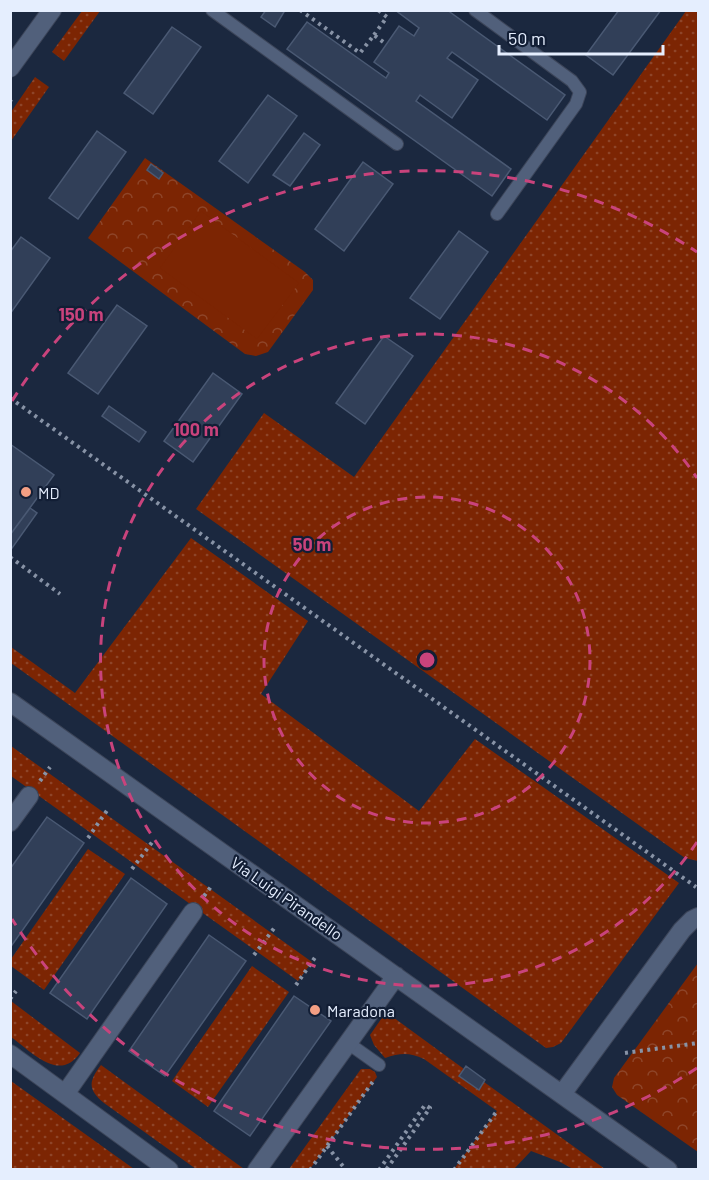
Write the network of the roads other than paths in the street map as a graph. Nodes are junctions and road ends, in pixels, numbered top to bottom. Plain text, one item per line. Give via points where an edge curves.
1 (52, 10) edge
2 (212, 10) edge
3 (475, 10) edge
4 (10, 68) edge
5 (397, 144) dead end
6 (497, 214) dead end
7 (10, 702) edge
8 (29, 796) dead end
9 (10, 822) edge
10 (193, 912) dead end
11 (699, 917) edge
12 (396, 976) junction
13 (348, 1043) junction
14 (10, 1054) edge
15 (378, 1071) road end
16 (65, 1094) junction
17 (562, 1094) junction
18 (169, 1170) edge
19 (257, 1170) edge
20 (668, 1170) edge

1 - 4 street
2 - 5 lane
3 - 6 lane via 572,81 580,92 576,104
7 - 12 street, Via Luigi Pirandello
8 - 9 street
10 - 16 street
11 - 17 street via 682,930
12 - 13 street
12 - 17 street, Via Luigi Pirandello
13 - 15 lane
13 - 19 street
14 - 16 street
16 - 18 street
17 - 20 street, Via Luigi Pirandello

